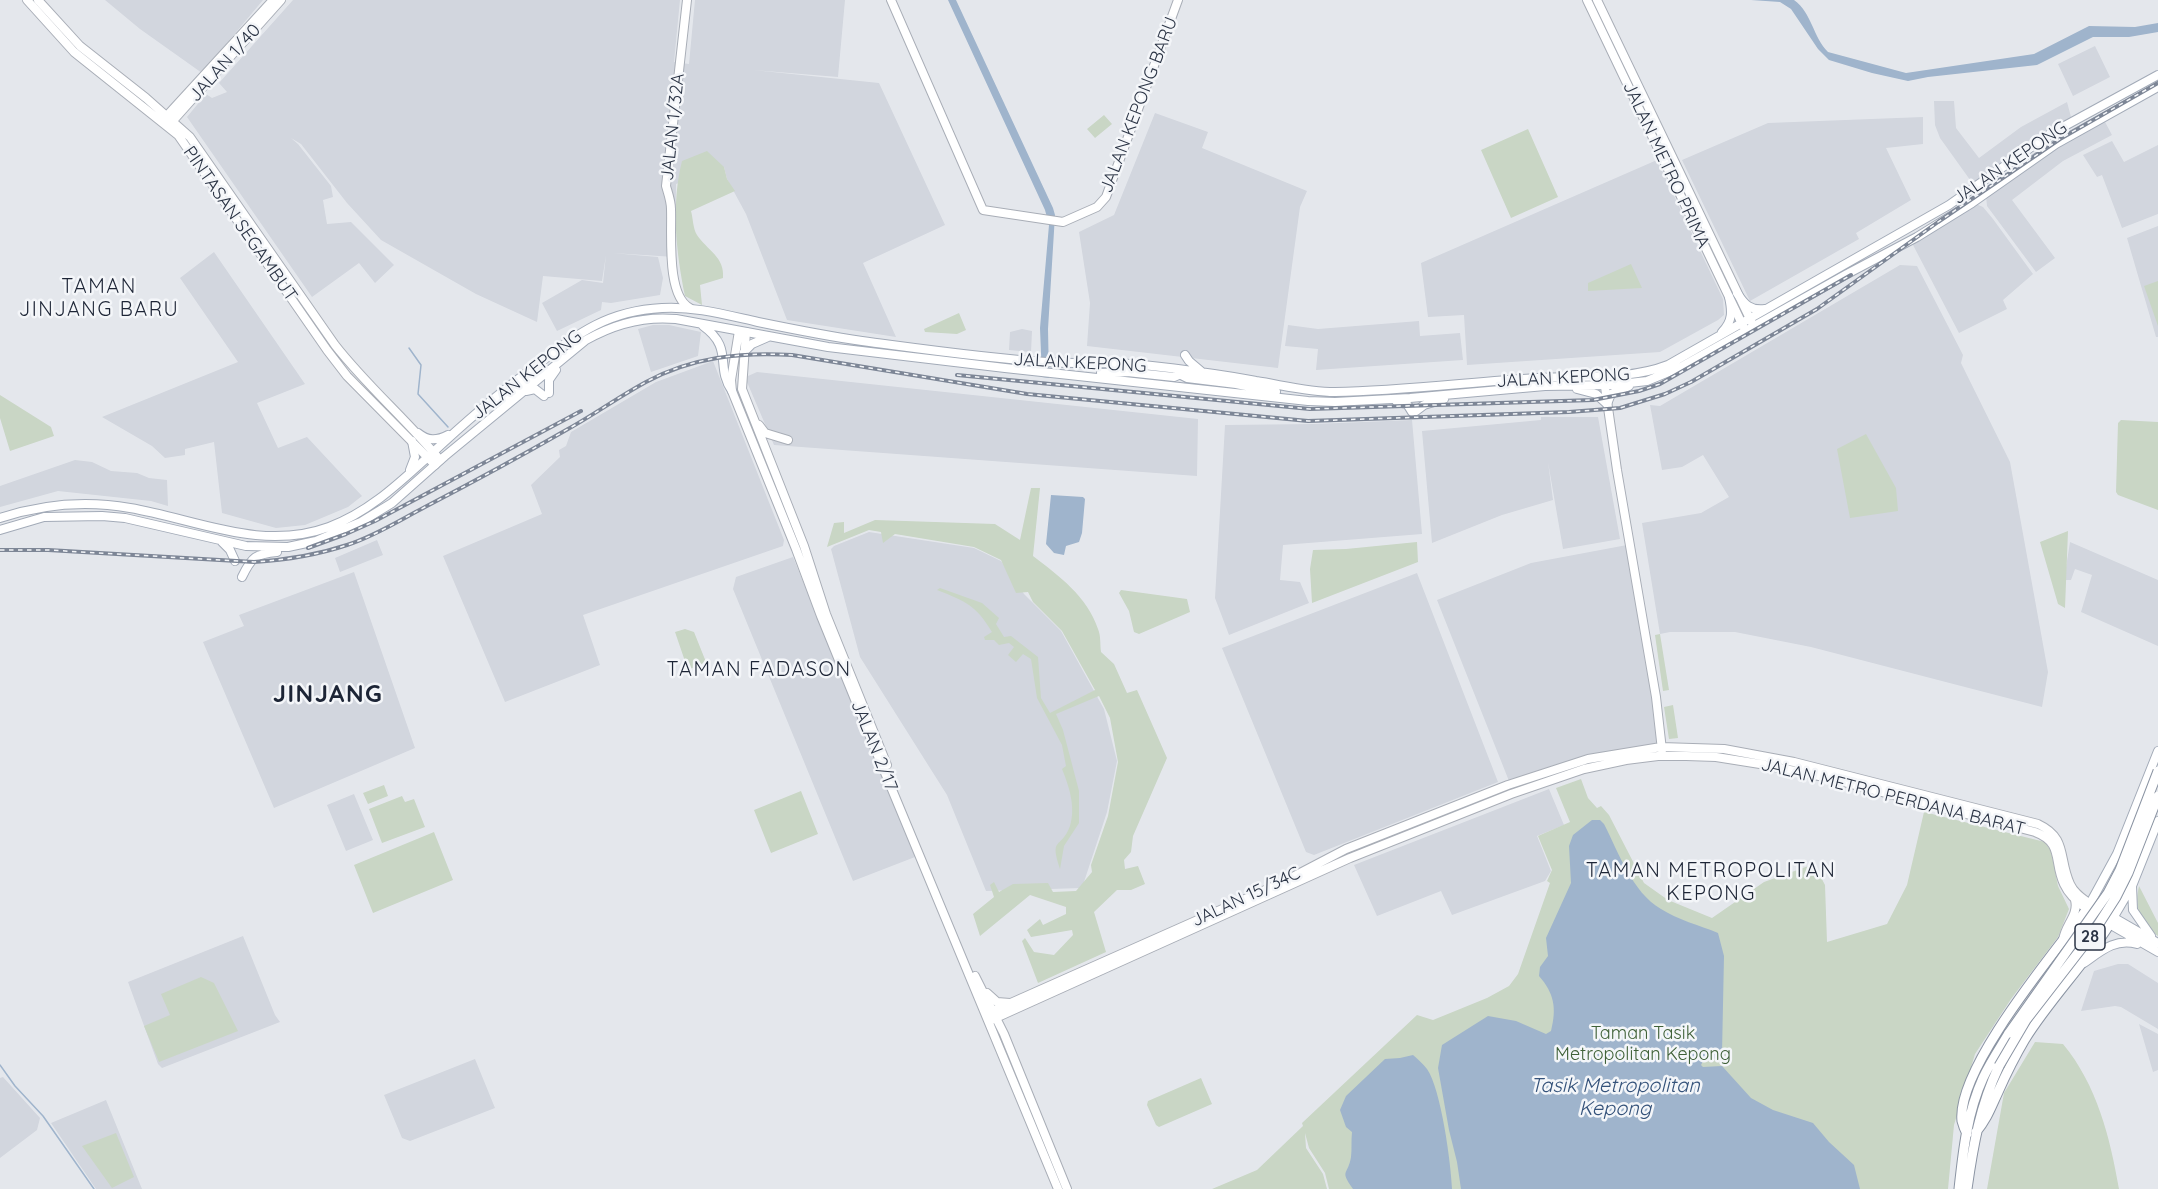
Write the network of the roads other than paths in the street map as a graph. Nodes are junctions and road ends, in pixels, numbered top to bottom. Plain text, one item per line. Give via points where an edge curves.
1 (27, 0) edge
2 (38, 0) edge
3 (273, 0) edge
4 (281, 0) edge
5 (687, 0) edge
6 (891, 0) edge
7 (1178, 0) edge
8 (1587, 0) edge
9 (1597, 0) edge
10 (2158, 75) edge
11 (2158, 87) edge
12 (146, 98) junction
13 (181, 106) junction
14 (168, 121) junction
15 (190, 137) junction
16 (233, 198) junction
17 (244, 229) junction
18 (678, 290) junction
19 (1733, 295) junction
20 (1771, 307) junction
21 (658, 308) junction
22 (691, 309) junction
23 (709, 312) junction
24 (699, 323) junction
25 (1748, 325) junction
26 (743, 330) junction
27 (816, 333) junction
28 (769, 336) junction
29 (1718, 337) junction
30 (565, 342) junction
31 (571, 351) junction
32 (744, 352) junction
33 (1163, 368) junction
34 (1181, 372) junction
35 (1203, 373) junction
36 (1065, 374) junction
37 (539, 377) junction
38 (1604, 380) junction
39 (1638, 383) junction
40 (1563, 386) junction
41 (732, 391) junction
42 (1495, 391) junction
43 (522, 392) junction
44 (1378, 399) junction
45 (1308, 401) junction
46 (1607, 404) junction
47 (753, 417) junction
48 (464, 426) junction
49 (415, 437) junction
50 (772, 439) dead end
51 (788, 440) dead end
52 (431, 454) junction
53 (437, 462) junction
54 (770, 462) junction
55 (405, 478) junction
56 (0, 518) edge
57 (0, 530) edge
58 (221, 541) junction
59 (288, 547) junction
60 (235, 561) dead end
61 (242, 577) dead end
62 (1661, 747) junction
63 (2158, 751) edge
64 (1662, 756) junction
65 (2158, 771) edge
66 (1508, 785) joint
67 (1511, 794) joint
68 (2158, 796) edge
69 (2158, 821) edge
70 (2107, 874) junction
71 (2130, 889) junction
72 (2075, 900) junction
73 (2088, 907) junction
74 (2112, 921) junction
75 (2070, 932) junction
76 (2062, 943) junction
77 (2096, 946) junction
78 (2156, 946) edge
79 (2076, 970) junction
80 (979, 983) junction
81 (1014, 1006) junction
82 (991, 1016) junction
83 (1004, 1034) junction
84 (1995, 1064) junction
85 (1971, 1133) junction
86 (1058, 1189) edge
87 (1067, 1189) edge
88 (1959, 1189) edge
89 (1967, 1189) edge

1 - 14 street, PINTASAN SEGAMBUT via 74,52
2 - 12 street, PINTASAN SEGAMBUT via 80,46
3 - 13 street, JALAN 1/40
4 - 13 street, JALAN 1/40
5 - 18 street, JALAN 1/32A via 666,186 671,208 670,254
6 - 7 street, JALAN KEPONG BARU via 983,210 1059,221 1096,207 1106,197
8 - 19 street, JALAN METRO PRIMA
9 - 19 street, JALAN METRO PRIMA
10 - 20 main road, JALAN KEPONG via 2050,134 1949,205
11 - 25 main road, JALAN KEPONG via 2056,144 1917,237
12 - 13 street via 161,106
12 - 14 street, PINTASAN SEGAMBUT
13 - 14 street, JALAN 1/40
13 - 15 street
14 - 15 street, PINTASAN SEGAMBUT
14 - 17 street, PINTASAN SEGAMBUT
15 - 16 street, PINTASAN SEGAMBUT
16 - 17 street via 247,225
16 - 49 street, PINTASAN SEGAMBUT via 346,360
17 - 49 street, PINTASAN SEGAMBUT via 347,376
18 - 21 street via 670,303
18 - 22 street via 681,301
19 - 20 main road via 1753,309
19 - 25 street, JALAN METRO PRIMA
19 - 29 main road via 1729,324
20 - 25 main road, JALAN KEPONG
21 - 22 main road, JALAN KEPONG
21 - 30 main road, JALAN KEPONG via 615,317
22 - 23 main road, JALAN KEPONG
23 - 26 main road via 714,318 738,323
23 - 27 main road, JALAN KEPONG
24 - 26 main road, JALAN KEPONG
24 - 31 main road, JALAN KEPONG via 670,318 637,321 599,332
24 - 41 main road via 722,347 725,377
25 - 29 main road, JALAN KEPONG
25 - 39 main road, JALAN KEPONG via 1681,367
26 - 27 main road via 755,326 796,334
26 - 28 main road, JALAN KEPONG
26 - 32 street, JALAN 2/17
26 - 41 street, JALAN 2/17
27 - 33 main road, JALAN KEPONG via 1038,361
28 - 32 main road
28 - 36 main road, JALAN KEPONG via 834,348
29 - 38 main road, JALAN KEPONG via 1650,372
30 - 37 main road via 543,366
30 - 48 main road, JALAN KEPONG
31 - 37 main road, JALAN KEPONG
31 - 43 main road via 550,376 546,394 534,389
32 - 47 street, JALAN 2/17 via 741,384
33 - 34 main road, JALAN KEPONG
33 - 35 main road via 1173,366 1183,357
34 - 35 main road, JALAN KEPONG
34 - 36 main road via 1174,377 1127,372
34 - 45 main road via 1187,378 1251,386
35 - 38 main road, JALAN KEPONG via 1319,392 1536,378
36 - 45 main road, JALAN KEPONG
37 - 43 main road, JALAN KEPONG
37 - 48 main road via 528,378
38 - 39 main road, JALAN KEPONG
38 - 40 main road, JALAN KEPONG
38 - 46 street
39 - 46 main road via 1614,392
40 - 42 main road, JALAN KEPONG
40 - 46 main road via 1596,394
41 - 82 street, JALAN 2/17 via 876,751
42 - 44 main road, JALAN KEPONG
42 - 44 main road via 1429,403 1414,412 1404,403
43 - 53 main road, JALAN KEPONG
44 - 45 main road, JALAN KEPONG
46 - 62 street
47 - 51 street via 765,433
47 - 54 street, JALAN 2/17
48 - 49 main road via 436,440
48 - 52 main road, JALAN KEPONG
49 - 52 street, PINTASAN SEGAMBUT
49 - 55 main road via 415,460
50 - 54 street
52 - 53 street, PINTASAN SEGAMBUT
52 - 55 main road, JALAN KEPONG
53 - 59 main road, JALAN KEPONG via 392,503 362,522 316,541
54 - 80 street, JALAN 2/17 via 826,614
55 - 56 main road, JALAN KEPONG via 350,518 316,531 288,535 236,533 132,508 94,504 38,506
57 - 58 main road, JALAN KEPONG via 44,517 102,516
58 - 59 main road, JALAN KEPONG via 253,547
58 - 60 main road
59 - 61 main road via 257,555
62 - 64 street
62 - 66 street, JALAN METRO PERDANA BARAT via 1588,759
62 - 73 street, JALAN METRO PERDANA BARAT via 1717,749 1794,762 2037,824 2049,829 2056,838 2070,884
63 - 70 main road
64 - 67 street, JALAN METRO PERDANA BARAT via 1584,769
64 - 72 street, JALAN METRO PERDANA BARAT via 1716,757 1781,768 2044,835 2054,845 2061,878
65 - 84 highway, 28, bridge via 2109,893 2019,1016
66 - 81 street, JALAN 15/34C via 1346,849
67 - 81 street, JALAN 15/34C via 1350,858
68 - 84 highway, 28, bridge via 2116,897
69 - 71 main road
70 - 71 main road via 2107,897 2116,898
70 - 73 main road
71 - 74 main road
71 - 78 main road via 2133,910
72 - 73 street, JALAN METRO PERDANA BARAT
72 - 76 street via 2076,910 2065,928
73 - 74 main road
73 - 75 highway
74 - 77 highway
74 - 78 main road
75 - 76 highway
75 - 77 highway via 2089,929 2096,938
76 - 85 highway via 1990,1042 1964,1108 1962,1120
77 - 79 highway
78 - 79 main road via 2121,942 2100,951
79 - 85 highway via 2026,1038 1987,1120
80 - 81 street via 993,999
80 - 82 street, JALAN 2/17
81 - 82 street, JALAN 15/34C
81 - 83 street via 1003,1020
82 - 83 street
82 - 86 street
83 - 87 street
84 - 85 highway, 28
85 - 88 highway, 28
85 - 89 highway, 28

